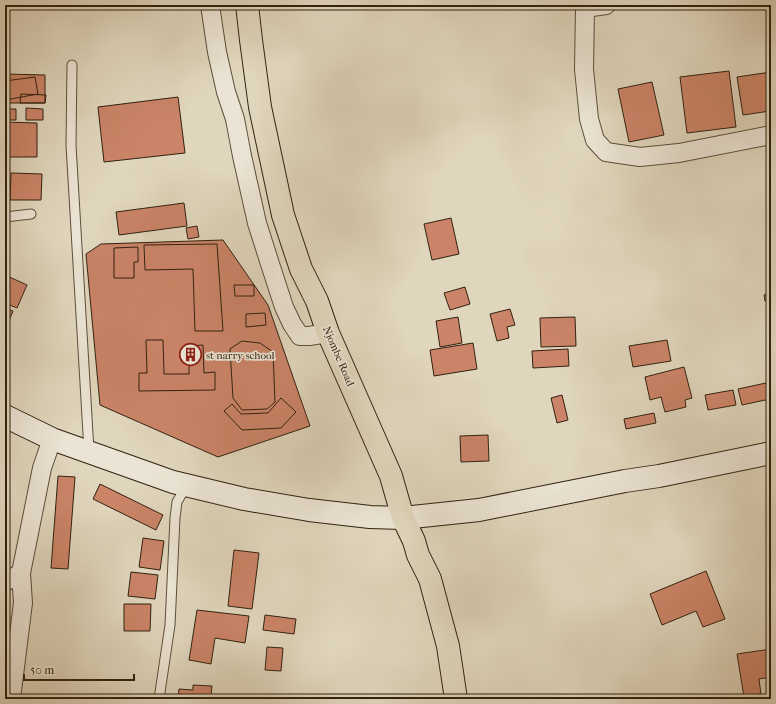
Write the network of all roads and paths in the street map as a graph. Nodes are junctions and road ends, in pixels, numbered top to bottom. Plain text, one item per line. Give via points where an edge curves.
1 (210, 5) edge
2 (247, 5) edge
3 (606, 5) edge
4 (72, 65) dead end
5 (771, 135) edge
6 (31, 214) dead end
7 (5, 218) edge
8 (328, 333) junction
9 (5, 416) edge
10 (52, 439) junction
11 (89, 451) junction
12 (771, 453) edge
13 (186, 485) junction
14 (403, 518) junction
15 (21, 573) junction
16 (5, 582) edge
17 (11, 699) edge
18 (159, 699) edge
19 (456, 699) edge

1 - 8 street via 217,52 258,223 284,307 300,336
2 - 8 highway, Njombe Road via 260,107 283,215 301,269 317,301
3 - 5 street via 585,8 584,69 589,119 595,140 606,152 640,157 679,153
4 - 11 lane via 71,145
6 - 7 lane
8 - 14 highway, Njombe Road via 391,476
9 - 10 street
10 - 11 street
10 - 15 street via 42,468
11 - 13 street
12 - 14 street via 480,510
13 - 14 street via 244,500 309,510
13 - 18 lane via 177,502 170,625
14 - 19 highway, Njombe Road via 430,579 448,646
15 - 16 street
15 - 17 street via 23,603

